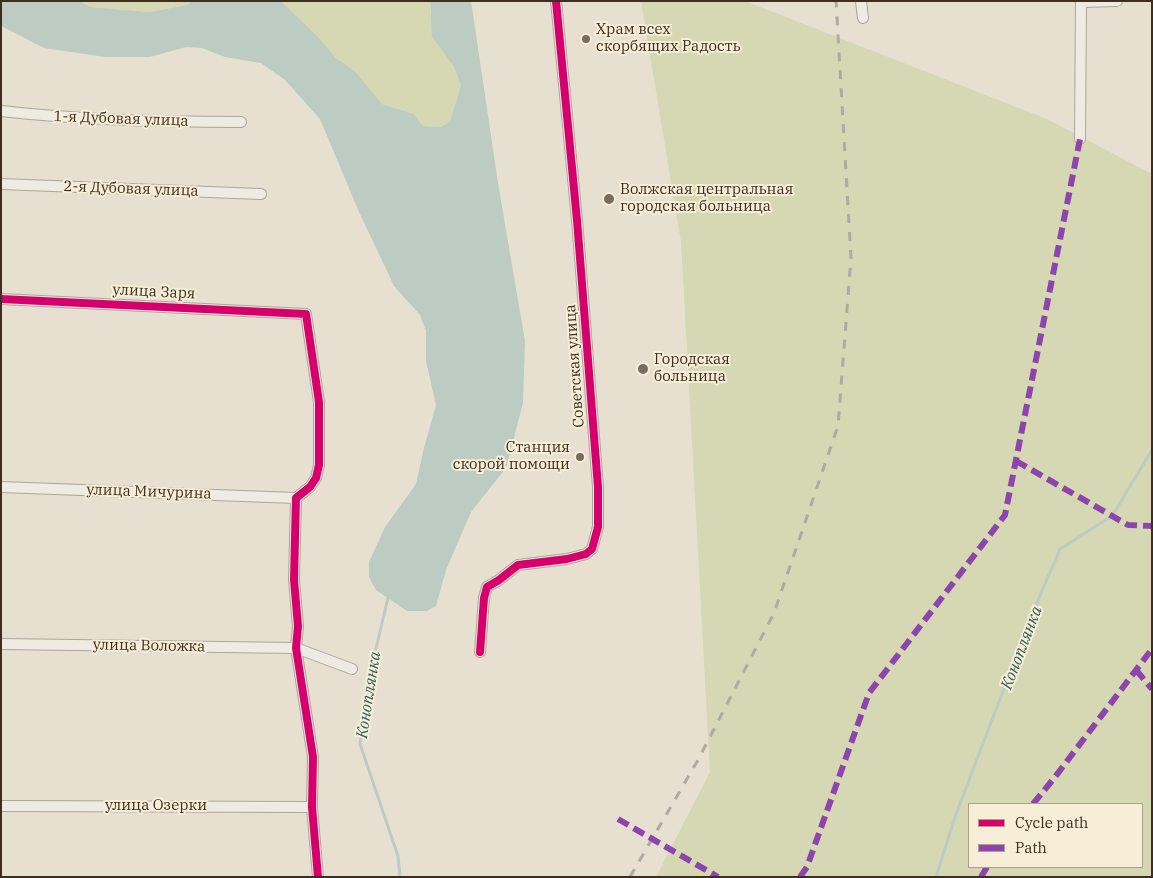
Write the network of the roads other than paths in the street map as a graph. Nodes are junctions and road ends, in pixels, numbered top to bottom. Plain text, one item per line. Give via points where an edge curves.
1 (556, 1) edge
2 (861, 1) edge
3 (1117, 1) edge
4 (1081, 2) edge
5 (863, 18) dead end
6 (1, 111) edge
7 (241, 122) dead end
8 (1080, 139) dead end
9 (1, 184) edge
10 (261, 194) dead end
11 (1, 299) edge
12 (1, 487) edge
13 (296, 498) junction
14 (1, 644) edge
15 (296, 648) junction
16 (480, 652) dead end
17 (352, 669) dead end
18 (1, 806) edge
19 (312, 807) junction
20 (318, 877) edge

1 - 16 street, Советская улица via 578,220 598,488 598,527 592,549 586,554 518,565 487,587
2 - 5 street
3 - 4 street
4 - 8 street
6 - 7 street, 1-я Дубовая улица via 140,122
9 - 10 street, 2-я Дубовая улица
11 - 13 street, улица Заря via 306,314 319,402 319,465 310,487
12 - 13 street, улица Мичурина
13 - 15 street
14 - 15 street, улица Воложка
15 - 17 street
15 - 19 street via 313,758
18 - 19 street, улица Озерки
19 - 20 street

